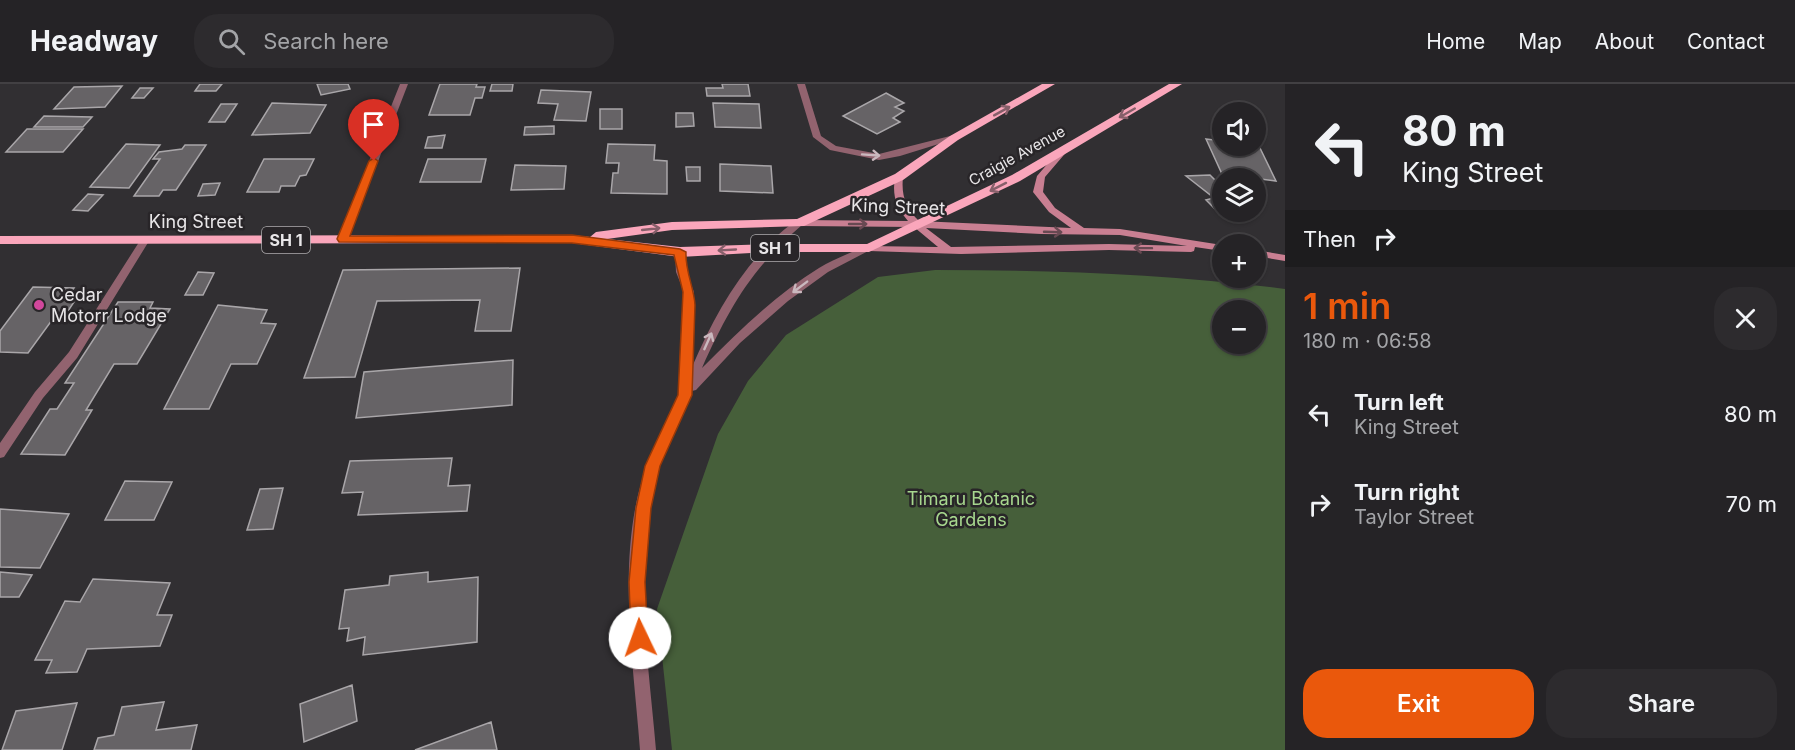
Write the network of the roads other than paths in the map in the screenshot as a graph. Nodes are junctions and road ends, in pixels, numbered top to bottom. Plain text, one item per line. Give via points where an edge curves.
1 (404, 84) edge
2 (801, 84) edge
3 (1050, 84) edge
4 (1177, 84) edge
5 (954, 138) junction
6 (1065, 149) junction
7 (899, 177) junction
8 (800, 223) junction
9 (917, 224) junction
10 (1084, 233) junction
11 (343, 239) junction
12 (572, 239) junction
13 (0, 240) edge
14 (144, 241) junction
15 (1212, 247) edge
16 (769, 248) junction
17 (869, 248) junction
18 (947, 249) junction
19 (1212, 249) edge
20 (680, 252) junction
21 (1266, 255) edge
22 (1285, 258) edge
23 (685, 395) junction
24 (0, 453) edge
25 (648, 750) edge

1 - 11 street
2 -> 5 street via 817,137 833,148 879,157
5 -> 3 highway, SH 1
4 -> 6 highway, Craigie Avenue / SH 1
5 - 7 highway, SH 1
6 -> 9 highway, Craigie Avenue / SH 1 via 959,207
6 - 10 main road via 1041,176 1038,192 1052,210
7 - 8 highway, SH 1
7 - 9 main road via 900,204
8 -> 9 main road, King Street
12 -> 8 highway, King Street / SH 1 via 672,226
8 - 16 street
9 -> 10 main road, King Street
9 - 17 highway, Craigie Avenue / SH 1
9 - 18 main road
10 - 15 main road, King Street via 1120,232
11 - 12 highway, King Street / SH 1
11 - 14 highway, King Street / SH 1
12 - 20 highway, King Street / SH 1
13 - 14 highway, King Street / SH 1
14 - 24 street via 74,355 39,395
16 - 17 highway, King Street / SH 1
16 -> 20 highway, King Street / SH 1
23 -> 16 street via 716,324 745,277
17 - 18 main road, King Street
17 -> 23 street via 820,271 762,315
19 -> 18 main road, King Street
20 - 23 street via 689,305
21 - 22 main road
23 - 25 street via 652,466 639,540 638,599

